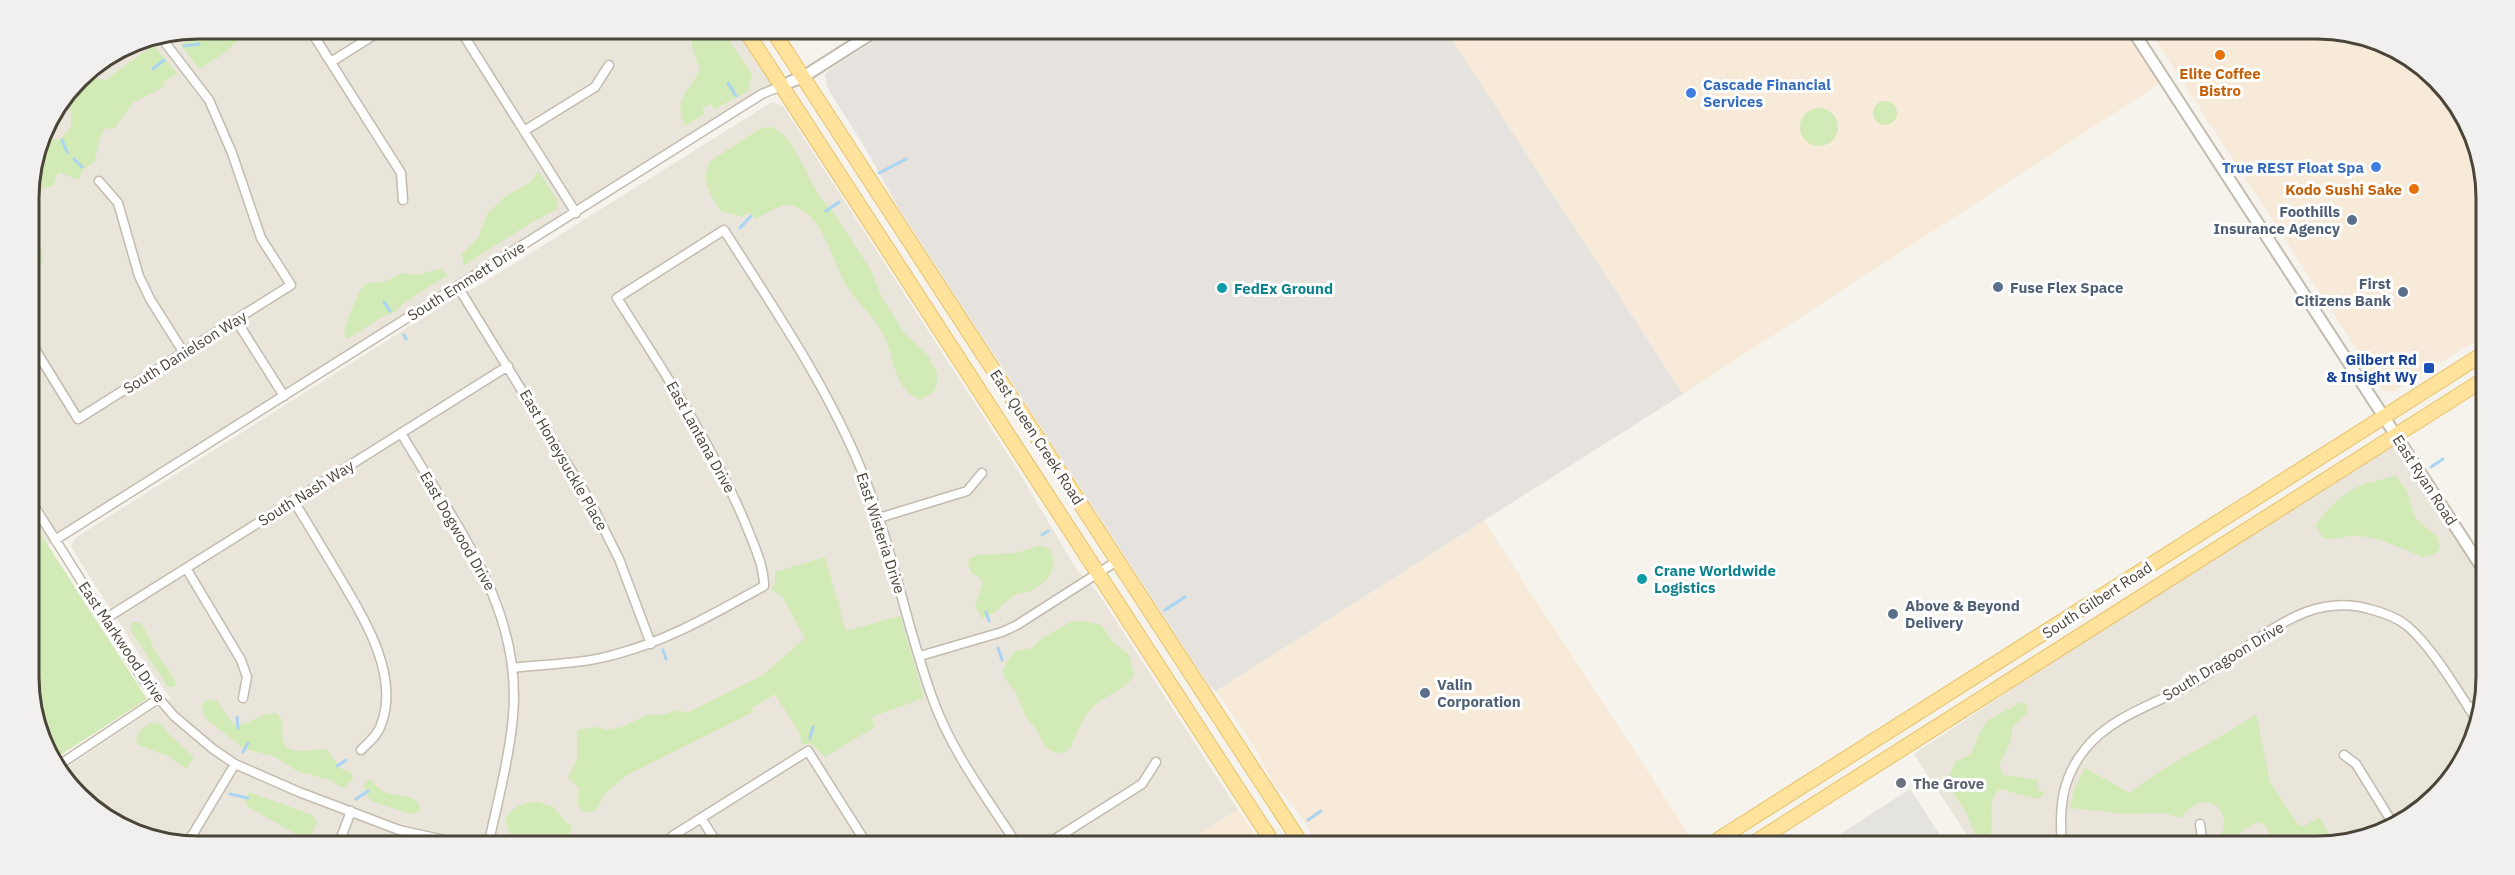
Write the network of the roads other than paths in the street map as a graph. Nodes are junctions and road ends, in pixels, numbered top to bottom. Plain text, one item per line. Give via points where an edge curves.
1 (316, 39) edge
2 (367, 39) edge
3 (466, 39) edge
4 (754, 39) edge
5 (775, 39) edge
6 (862, 39) edge
7 (2138, 39) edge
8 (165, 42) edge
9 (331, 62) junction
10 (609, 65) dead end
11 (791, 82) junction
12 (524, 131) junction
13 (99, 181) dead end
14 (403, 200) dead end
15 (576, 213) junction
16 (724, 230) joint
17 (458, 286) junction
18 (236, 320) junction
19 (184, 353) junction
20 (39, 358) edge
21 (2476, 358) edge
22 (508, 366) junction
23 (2476, 384) edge
24 (284, 396) junction
25 (2384, 416) junction
26 (400, 433) junction
27 (2396, 435) junction
28 (982, 473) dead end
29 (293, 500) junction
30 (39, 514) edge
31 (879, 518) junction
32 (55, 540) junction
33 (2476, 559) edge
34 (1117, 561) junction
35 (186, 568) junction
36 (1098, 574) junction
37 (105, 620) junction
38 (651, 644) junction
39 (920, 656) junction
40 (513, 668) junction
41 (243, 698) dead end
42 (158, 699) junction
43 (2473, 706) edge
44 (2469, 709) junction
45 (2472, 713) edge
46 (1882, 735) junction
47 (361, 750) dead end
48 (1895, 755) junction
49 (2344, 755) dead end
50 (64, 762) edge
51 (1156, 762) dead end
52 (235, 764) junction
53 (1275, 805) junction
54 (351, 811) junction
55 (1257, 817) junction
56 (701, 818) junction
57 (2390, 818) edge
58 (2200, 824) dead end
59 (191, 836) edge
60 (342, 836) edge
61 (421, 836) edge
62 (491, 836) edge
63 (675, 836) edge
64 (713, 836) edge
65 (862, 836) edge
66 (1012, 836) edge
67 (1060, 836) edge
68 (1269, 836) edge
69 (1296, 836) edge
70 (1724, 836) edge
71 (1765, 836) edge
72 (2062, 836) edge
73 (2202, 836) edge

1 - 9 street
2 - 9 street
3 - 12 street
4 - 11 main road, East Queen Creek Road
5 - 11 main road, East Queen Creek Road
6 - 11 street, South Emmett Drive
7 - 25 street, East Ryan Road
8 - 18 street, South Danielson Way via 209,100 229,144 261,238 291,285
9 - 14 street via 401,173
10 - 12 street via 595,87
11 - 15 street, South Emmett Drive via 765,92
11 - 34 main road, East Queen Creek Road
11 - 36 main road, East Queen Creek Road
12 - 15 street
13 - 19 street via 118,203 139,276
15 - 17 street, South Emmett Drive
16 - 31 street, East Wisteria Drive via 807,361 865,480
16 - 38 street, East Lantana Drive via 617,298 711,450 748,529 764,573 764,586 697,624
17 - 22 street, East Honeysuckle Place
17 - 24 street, South Emmett Drive
18 - 19 street, South Danielson Way
18 - 24 street
19 - 20 street, South Danielson Way via 78,419
21 - 25 main road, South Gilbert Road
22 - 26 street, South Nash Way
22 - 38 street, East Honeysuckle Place via 596,511
23 - 27 main road, South Gilbert Road
24 - 32 street, South Emmett Drive
25 - 27 street, East Ryan Road
25 - 46 main road, South Gilbert Road
26 - 29 street, South Nash Way
26 - 40 street, East Dogwood Drive via 493,590
27 - 33 street, East Ryan Road
27 - 48 main road, South Gilbert Road
28 - 31 street via 967,491
29 - 35 street, South Nash Way
29 - 47 street via 367,623 383,667 386,688 382,724
30 - 32 street, East Markwood Drive
31 - 39 street, East Wisteria Drive
32 - 37 street, East Markwood Drive
34 - 36 street
34 - 53 main road, East Queen Creek Road
35 - 37 street, South Nash Way
35 - 41 street via 241,660 247,677
36 - 39 street via 1002,632
36 - 55 main road, East Queen Creek Road
37 - 42 street, East Markwood Drive
38 - 40 street via 591,660
39 - 66 street, East Wisteria Drive via 946,730
40 - 62 street, East Dogwood Drive via 513,716
42 - 50 street
42 - 52 street, East Markwood Drive via 193,734
43 - 44 street
44 - 45 street, South Dragoon Drive
44 - 72 street, South Dragoon Drive via 2406,625 2347,604 2306,612 2191,684 2099,734 2086,748 2063,789
46 - 48 main road
46 - 70 main road, South Gilbert Road
48 - 71 main road, South Gilbert Road
49 - 57 street via 2356,764
51 - 67 street via 1142,784
52 - 54 street, East Markwood Drive
52 - 59 street
53 - 55 main road
53 - 69 main road, East Queen Creek Road
54 - 60 street
54 - 61 street, East Markwood Drive
55 - 68 main road, East Queen Creek Road
56 - 63 street
56 - 64 street
56 - 65 street via 808,751
58 - 73 street

